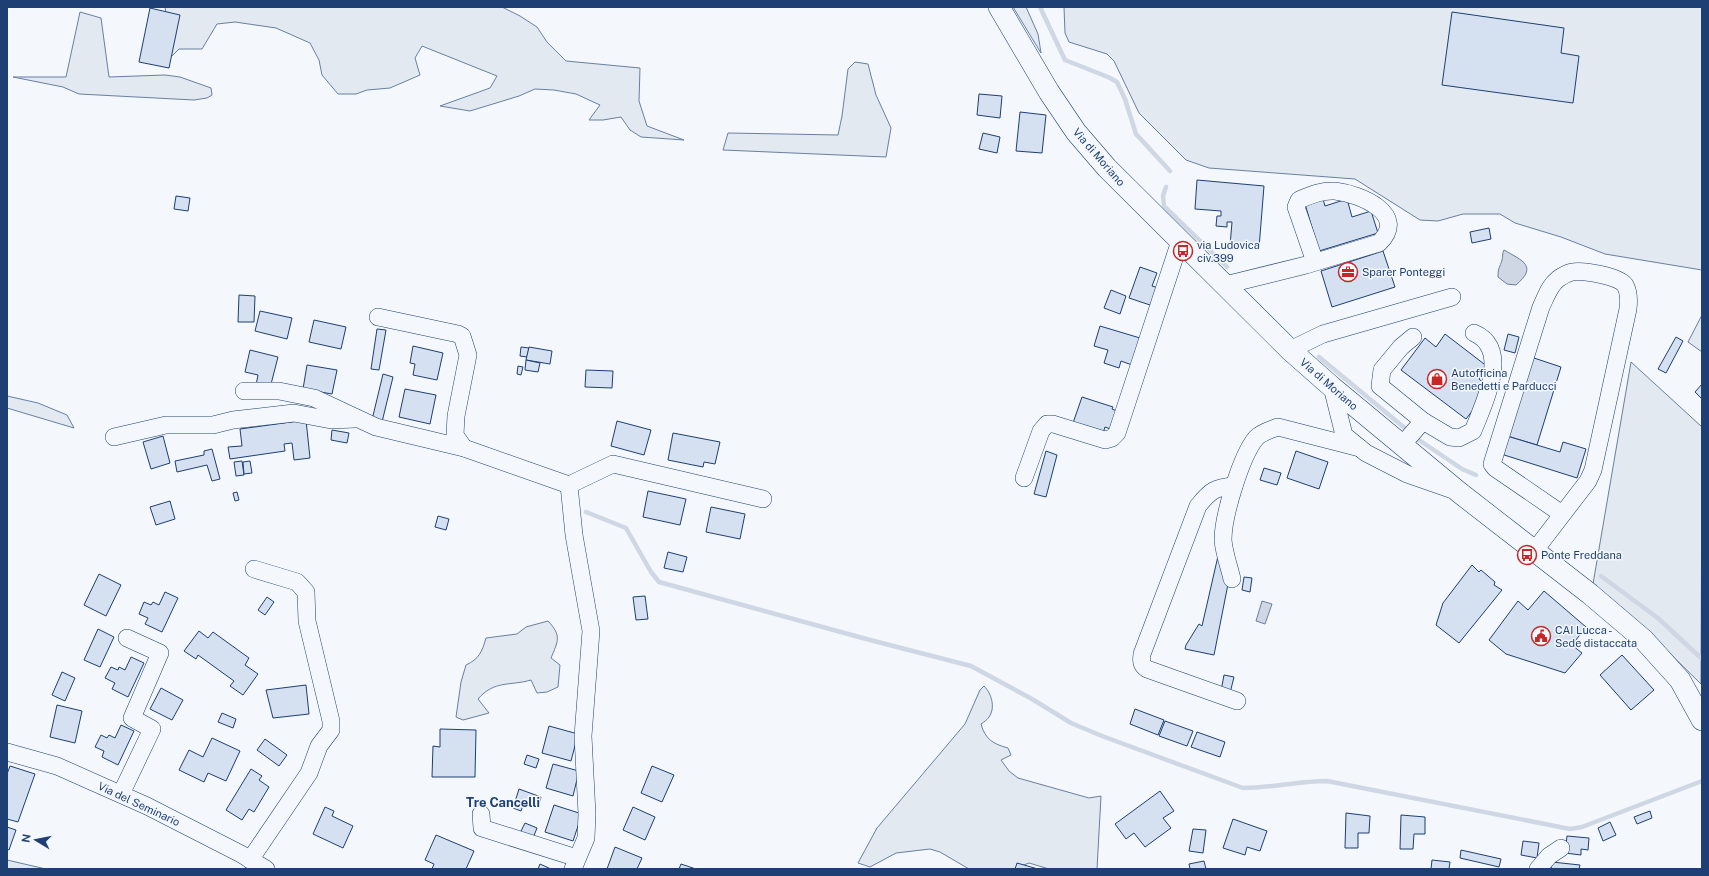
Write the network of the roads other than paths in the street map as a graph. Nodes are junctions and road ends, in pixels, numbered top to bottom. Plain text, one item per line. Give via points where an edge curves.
1 (999, 7) edge
2 (1180, 241) junction
3 (1315, 262) junction
4 (1225, 285) junction
5 (1452, 297) dead end
6 (378, 317) dead end
7 (1474, 333) dead end
8 (1414, 337) dead end
9 (1290, 350) junction
10 (1332, 387) junction
11 (244, 391) dead end
12 (357, 419) junction
13 (1423, 421) junction
14 (114, 437) dead end
15 (1402, 445) junction
16 (464, 448) junction
17 (1360, 448) junction
18 (1024, 478) dead end
19 (569, 485) junction
20 (1234, 486) junction
21 (1460, 493) junction
22 (763, 499) dead end
23 (1562, 514) junction
24 (1535, 550) junction
25 (254, 569) dead end
26 (1232, 578) dead end
27 (127, 638) dead end
28 (1237, 701) dead end
29 (1702, 720) edge
30 (7, 752) edge
31 (121, 794) junction
32 (481, 814) dead end
33 (1562, 848) dead end
34 (250, 860) junction
35 (575, 864) edge
36 (266, 869) edge
37 (1538, 869) edge

1 - 2 main road, Via di Moriano via 1049,92 1076,132 1107,168
2 - 4 main road, Via di Moriano
2 - 18 street via 1117,433 1105,440 1047,424 1041,431
3 - 3 street via 1379,243 1386,236 1389,226 1382,209 1355,195 1334,191 1316,193 1300,200 1296,207
3 - 4 street
4 - 9 main road, Via di Moriano
5 - 9 street via 1323,334
6 - 16 street via 462,336 468,355 456,416 455,435
7 - 13 street via 1486,341 1493,359 1490,388 1473,432 1459,438 1450,437
8 - 13 street via 1401,347 1382,370 1380,386
9 - 10 main road, Via di Moriano
10 - 15 main road, Via di Moriano
10 - 17 street via 1344,436
11 - 12 street via 279,391 314,398
12 - 14 street via 331,420 294,413 233,420 213,425 166,425
12 - 16 street via 376,427
13 - 15 street
15 - 21 main road, Via di Moriano
16 - 19 street
17 - 20 street via 1278,428 1266,430 1256,438
17 - 21 street via 1407,474
19 - 22 street via 613,464
19 - 35 street via 574,535 591,632 583,736 586,838
20 - 26 street via 1229,499 1223,537
20 - 28 street via 1220,487 1209,493 1198,506 1141,662 1147,670
21 - 24 main road, Via di Moriano
23 - 23 street via 1588,481 1593,470 1629,296 1625,285 1616,278 1580,271 1559,278 1550,287 1541,307 1492,464
23 - 24 street
24 - 29 main road, Via di Moriano via 1644,640 1680,680
25 - 34 street via 296,582 306,592 307,621 332,721 331,730 319,746 309,773
27 - 31 street via 160,653 132,718 152,729
30 - 31 street, Via del Seminario via 58,766
31 - 34 street, Via del Seminario
32 - 35 street via 482,828
33 - 37 street via 1549,856
34 - 36 street, Via del Seminario

